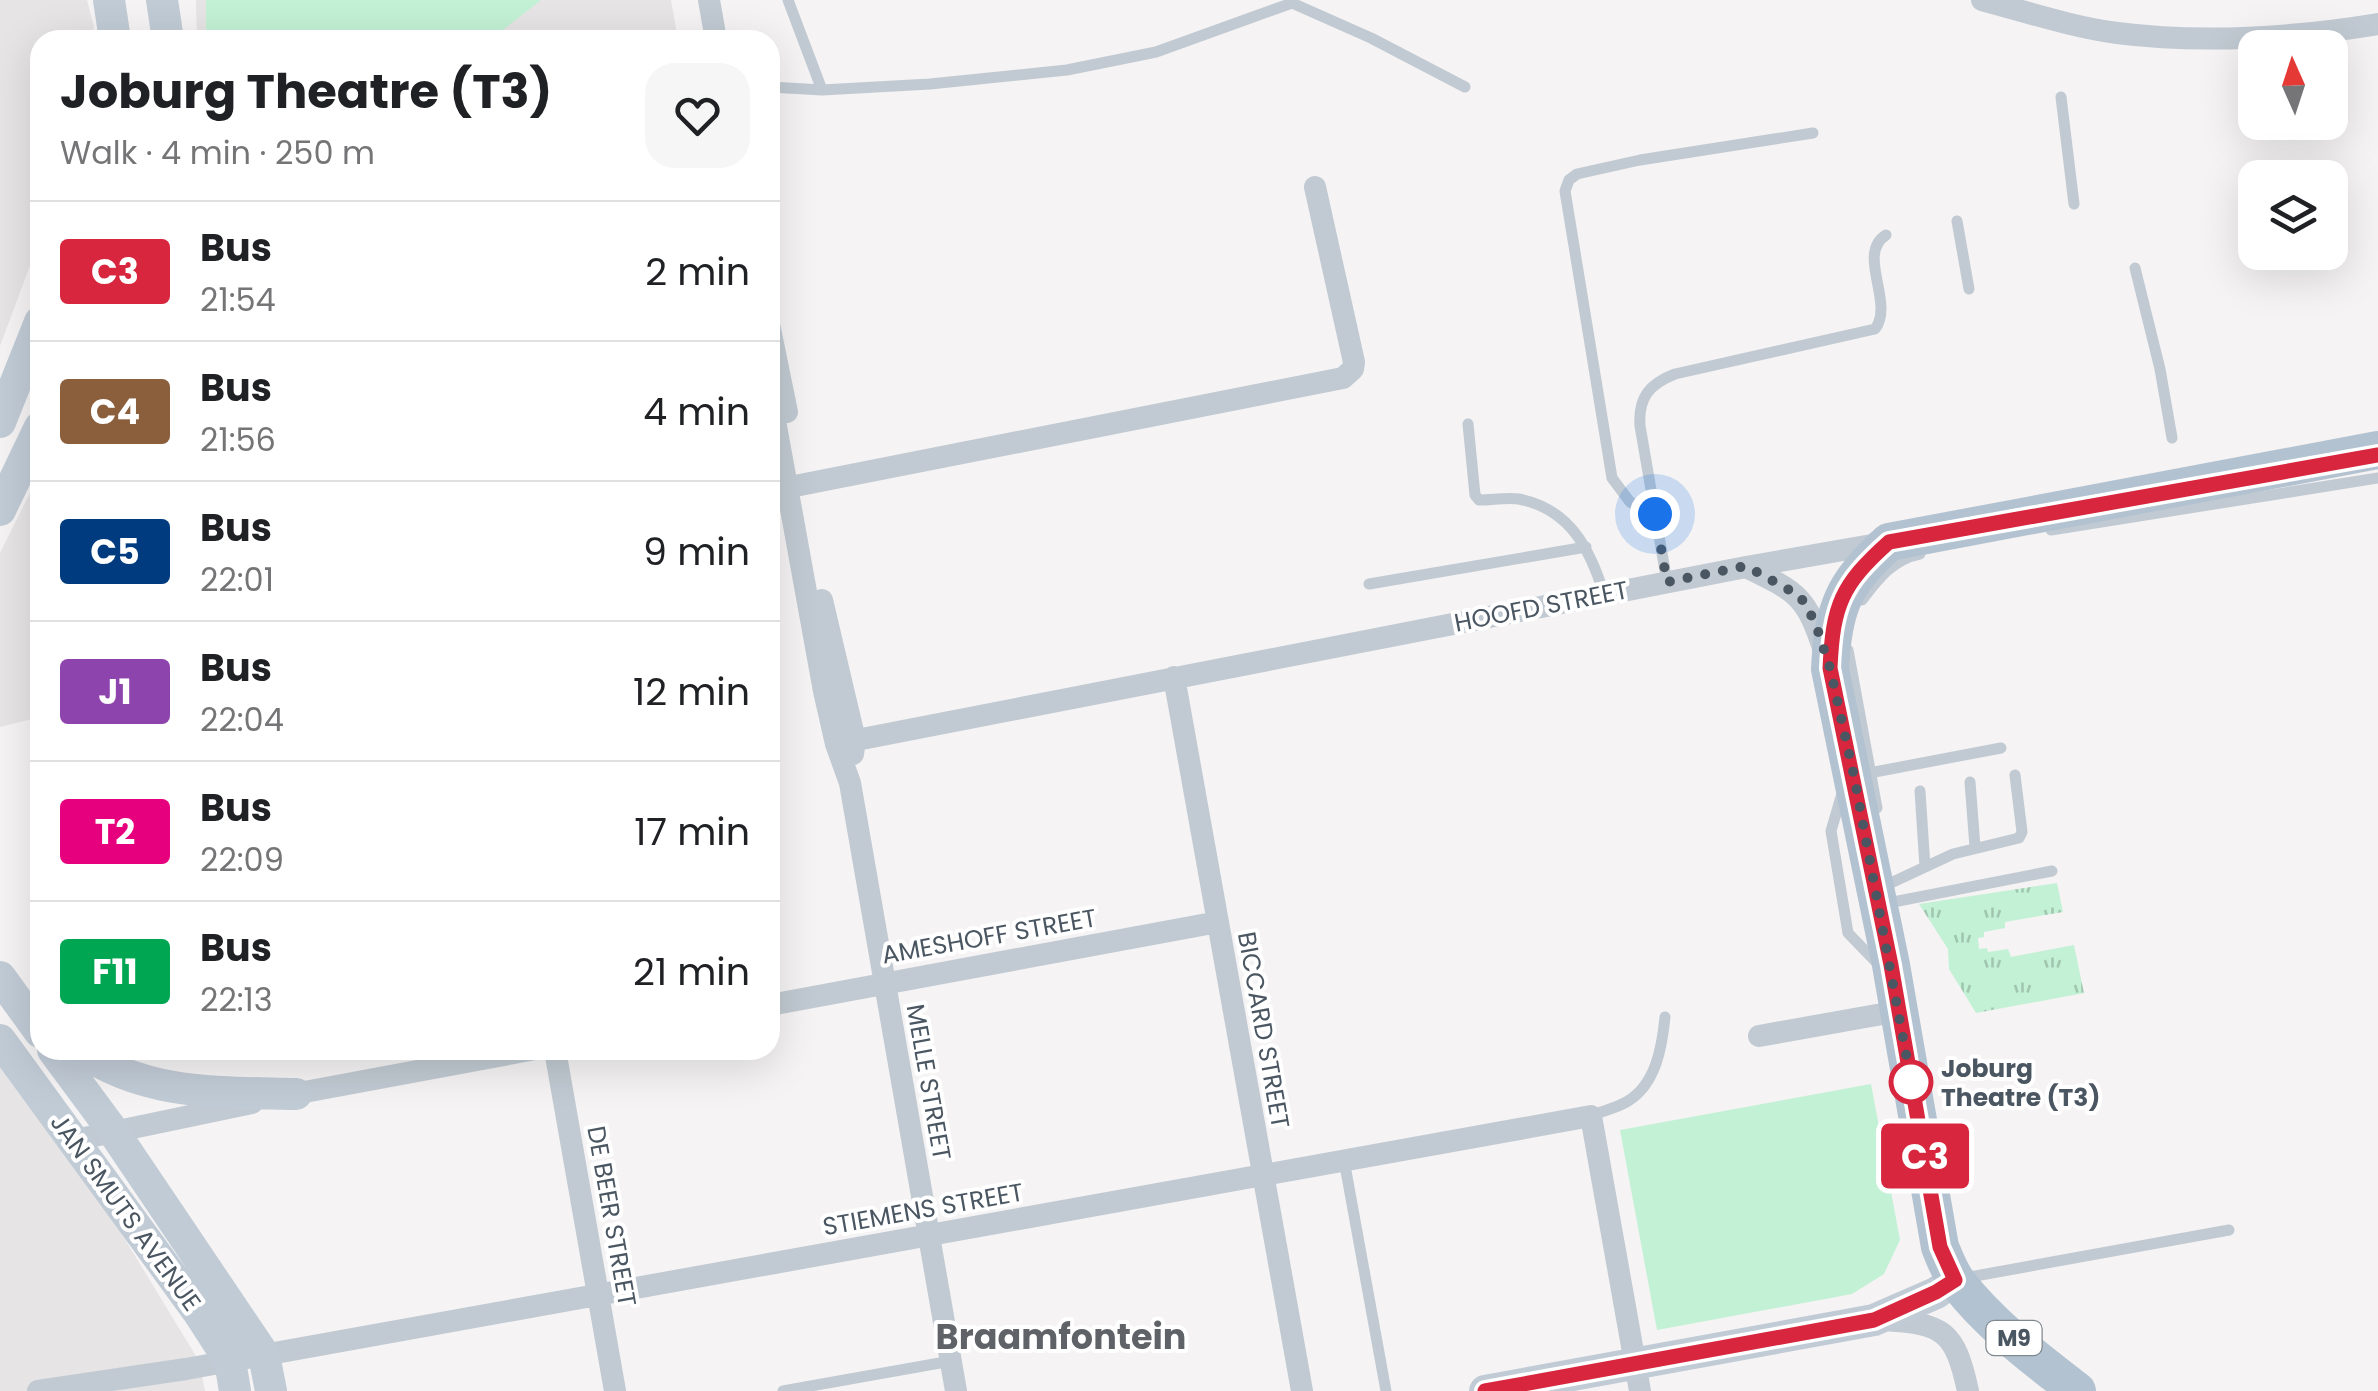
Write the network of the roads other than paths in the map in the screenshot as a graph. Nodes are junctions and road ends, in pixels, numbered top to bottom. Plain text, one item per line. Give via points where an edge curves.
1 (110, 0) edge
2 (162, 0) edge
3 (710, 0) edge
4 (788, 0) edge
5 (1982, 0) edge
6 (1295, 2) edge
7 (2378, 24) edge
8 (114, 30) edge
9 (166, 30) edge
10 (714, 30) edge
11 (1464, 87) dead end
12 (780, 88) edge
13 (822, 90) junction
14 (2061, 98) dead end
15 (1813, 133) dead end
16 (1315, 187) dead end
17 (2074, 204) dead end
18 (1956, 222) dead end
19 (1886, 235) dead end
20 (2134, 268) dead end
21 (1970, 289) dead end
22 (30, 347) edge
23 (780, 381) edge
24 (0, 422) edge
25 (1468, 424) dead end
26 (2172, 438) dead end
27 (780, 440) edge
28 (30, 448) edge
29 (2376, 459) edge
30 (800, 485) junction
31 (2178, 508) junction
32 (0, 510) edge
33 (1655, 514) junction
34 (2036, 533) dead end
35 (1889, 542) junction
36 (1586, 547) junction
37 (1926, 552) dead end
38 (1746, 566) junction
39 (1667, 582) junction
40 (1369, 584) dead end
41 (1604, 594) junction
42 (1854, 615) dead end
43 (1839, 654) junction
44 (1174, 677) junction
45 (845, 742) junction
46 (2001, 748) dead end
47 (1862, 774) junction
48 (2015, 775) dead end
49 (1970, 782) dead end
50 (1920, 790) dead end
51 (1881, 828) dead end
52 (1975, 848) junction
53 (1925, 867) junction
54 (2052, 870) dead end
55 (1888, 894) junction
56 (1218, 922) junction
57 (883, 984) junction
58 (6, 986) edge
59 (1896, 994) junction
60 (780, 1003) edge
61 (30, 1009) edge
62 (1665, 1017) dead end
63 (30, 1018) edge
64 (1759, 1036) dead end
65 (0, 1040) edge
66 (61, 1060) edge
67 (99, 1060) edge
68 (477, 1060) edge
69 (557, 1060) edge
70 (296, 1094) junction
71 (1590, 1116) junction
72 (114, 1131) junction
73 (75, 1140) junction
74 (1344, 1160) junction
75 (1261, 1175) junction
76 (2229, 1230) dead end
77 (928, 1236) junction
78 (1962, 1272) junction
79 (598, 1296) junction
80 (1874, 1320) junction
81 (264, 1355) junction
82 (950, 1361) junction
83 (233, 1376) edge
84 (1637, 1377) edge
85 (38, 1391) edge
86 (272, 1391) edge
87 (614, 1391) edge
88 (783, 1391) edge
89 (956, 1391) edge
90 (1302, 1391) edge
91 (1386, 1391) edge
92 (1485, 1391) edge
93 (1968, 1391) edge
94 (2077, 1391) edge
95 (2092, 1391) edge

1 - 8 main road
2 - 9 main road
3 - 10 street
4 - 13 lane
5 - 7 street via 2113,32 2178,39
6 - 11 lane
6 - 13 lane via 1156,52 1067,70
12 - 13 lane
14 - 17 lane
15 - 33 lane via 1640,160 1568,180 1612,478 1630,502
16 - 30 street via 1354,362 1343,378
18 - 21 lane
19 - 33 lane via 1874,250 1882,312 1875,329 1675,374 1651,386 1639,410
20 - 26 lane
22 - 24 main road
23 - 30 street, MELLE STREET
25 - 36 lane via 1479,500 1518,499 1559,516
27 - 45 street, MELLE STREET
28 - 32 main road
29 - 31 lane
29 - 31 lane
29 - 35 main road, HOOFD STREET
30 - 45 street, MELLE STREET
31 - 34 lane
33 - 39 lane
35 - 38 street, HOOFD STREET
35 - 43 main road, M9 via 1851,580 1837,606 1832,628
36 - 40 lane
36 - 41 lane
37 - 42 lane via 1885,570
38 - 39 street, HOOFD STREET
38 - 43 street via 1800,596
39 - 41 street, HOOFD STREET
41 - 44 street, HOOFD STREET
43 - 47 main road, M9
44 - 45 street, HOOFD STREET
44 - 56 street, BICCARD STREET
45 - 57 street, MELLE STREET
46 - 47 lane
47 - 51 lane
47 - 55 main road, M9
47 - 59 lane via 1839,797 1831,831 1848,933
48 - 52 lane via 2021,836
49 - 52 lane
50 - 53 lane
52 - 53 lane
53 - 55 lane
54 - 55 lane
55 - 59 main road, M9
56 - 57 street, AMESHOFF STREET
56 - 75 street, BICCARD STREET
57 - 60 street, AMESHOFF STREET
57 - 77 street, MELLE STREET
58 - 61 main road
58 - 63 main road
59 - 64 street
59 - 78 main road, M9 via 1940,1247
62 - 71 lane via 1658,1060 1646,1082 1630,1101
65 - 73 main road, JAN SMUTS AVENUE
66 - 72 main road, JAN SMUTS AVENUE
67 - 70 main road via 136,1080 179,1090
68 - 70 street
69 - 79 street, DE BEER STREET
70 - 72 street
71 - 74 street, STIEMENS STREET
71 - 84 street
72 - 73 street
72 - 81 main road, JAN SMUTS AVENUE
73 - 83 main road, JAN SMUTS AVENUE
74 - 75 street, STIEMENS STREET
74 - 91 lane
75 - 77 street, STIEMENS STREET
75 - 90 street, BICCARD STREET
76 - 78 lane
77 - 79 street, STIEMENS STREET
77 - 82 street, MELLE STREET
78 - 80 main road via 1936,1292
78 - 94 main road, M9 via 2033,1356
78 - 95 lane via 1996,1314
79 - 81 street, STIEMENS STREET
79 - 87 street, DE BEER STREET
80 - 84 main road
80 - 93 street via 1938,1327 1960,1355
81 - 83 street, STIEMENS STREET
81 - 86 main road, JAN SMUTS AVENUE
82 - 88 lane
82 - 89 street, MELLE STREET
83 - 85 street, STIEMENS STREET
84 - 92 main road

